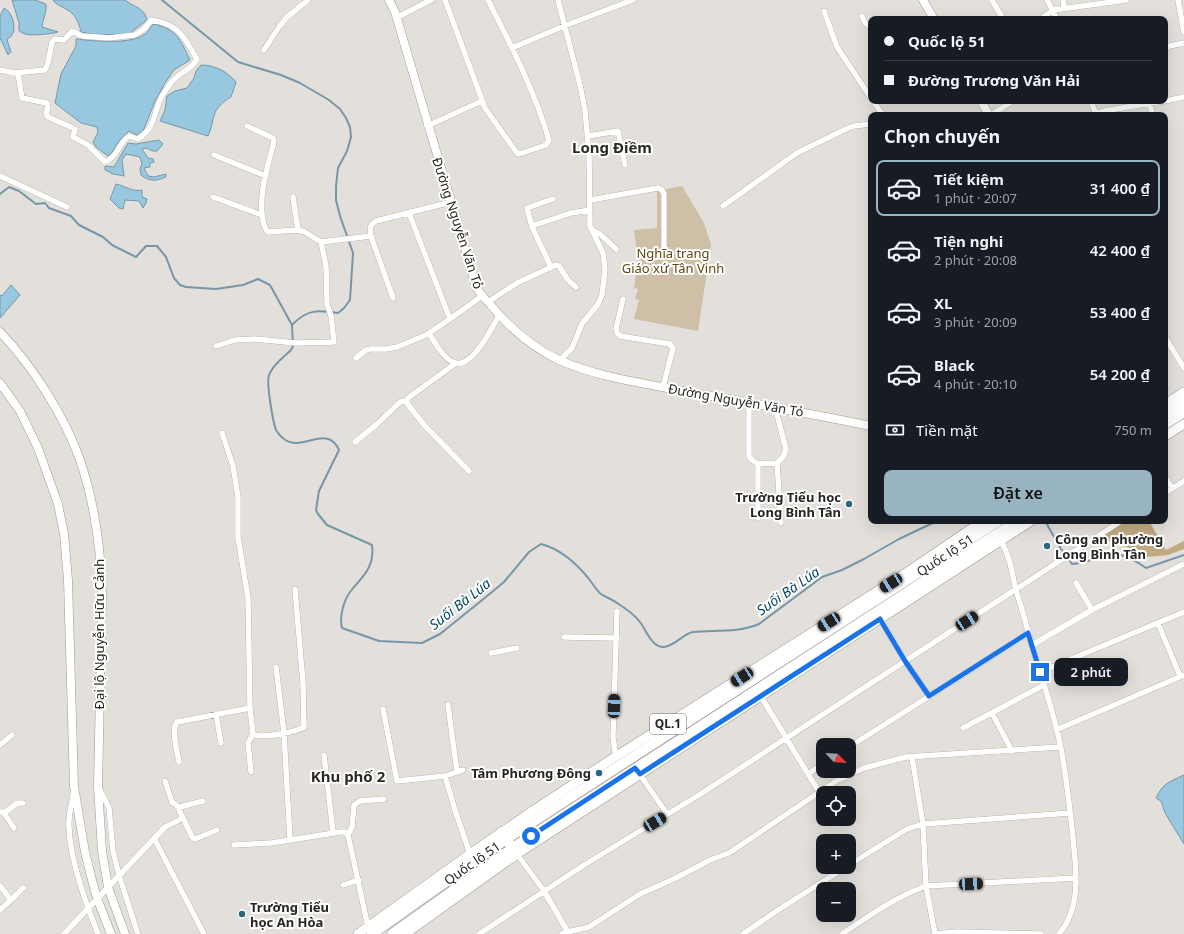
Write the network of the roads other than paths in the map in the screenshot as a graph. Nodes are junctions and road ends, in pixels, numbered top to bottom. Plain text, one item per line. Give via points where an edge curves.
1 (308, 0) edge
2 (389, 0) edge
3 (431, 0) edge
4 (445, 0) edge
5 (488, 0) edge
6 (558, 0) edge
7 (633, 0) edge
8 (923, 0) edge
9 (992, 0) edge
10 (1047, 0) edge
11 (1063, 0) edge
12 (1126, 0) edge
13 (1178, 0) edge
14 (1118, 1) edge
15 (1064, 8) junction
16 (1054, 10) junction
17 (824, 11) dead end
18 (862, 16) dead end
19 (932, 16) edge
20 (1001, 16) edge
21 (1045, 16) edge
22 (1056, 16) edge
23 (396, 18) junction
24 (868, 25) edge
25 (564, 26) junction
26 (1184, 32) edge
27 (1184, 43) edge
28 (1168, 46) edge
29 (512, 48) junction
30 (264, 50) dead end
31 (0, 70) edge
32 (18, 73) junction
33 (868, 94) edge
34 (1184, 97) edge
35 (1168, 100) edge
36 (482, 101) junction
37 (1008, 104) edge
38 (1145, 104) edge
39 (995, 112) edge
40 (1109, 112) edge
41 (868, 124) edge
42 (247, 126) dead end
43 (428, 126) junction
44 (588, 136) junction
45 (214, 155) dead end
46 (625, 165) dead end
47 (0, 176) edge
48 (266, 176) junction
49 (214, 197) dead end
50 (293, 197) dead end
51 (553, 199) dead end
52 (590, 200) junction
53 (451, 202) junction
54 (723, 206) dead end
55 (67, 207) dead end
56 (590, 210) junction
57 (409, 213) junction
58 (262, 215) junction
59 (532, 226) junction
60 (298, 230) junction
61 (592, 230) junction
62 (372, 236) junction
63 (321, 242) junction
64 (616, 249) dead end
65 (664, 251) dead end
66 (551, 267) junction
67 (576, 287) dead end
68 (393, 298) dead end
69 (485, 299) junction
70 (623, 299) dead end
71 (499, 315) junction
72 (450, 319) junction
73 (0, 332) edge
74 (429, 333) junction
75 (1168, 342) edge
76 (216, 346) dead end
77 (356, 358) dead end
78 (560, 360) junction
79 (456, 363) junction
80 (1184, 368) edge
81 (0, 383) edge
82 (663, 387) junction
83 (1184, 392) edge
84 (1184, 401) edge
85 (406, 402) junction
86 (1168, 402) edge
87 (749, 403) junction
88 (774, 407) junction
89 (1168, 411) edge
90 (1184, 412) edge
91 (1168, 422) edge
92 (1184, 424) edge
93 (868, 425) edge
94 (222, 433) dead end
95 (1168, 434) edge
96 (355, 442) dead end
97 (777, 463) junction
98 (758, 464) junction
99 (469, 472) dead end
100 (1184, 481) edge
101 (1168, 482) edge
102 (1172, 488) junction
103 (1168, 491) edge
104 (758, 518) dead end
105 (781, 523) dead end
106 (987, 524) edge
107 (991, 524) edge
108 (1014, 524) edge
109 (1025, 524) edge
110 (1116, 524) edge
111 (999, 538) junction
112 (1184, 564) edge
113 (1076, 583) dead end
114 (295, 589) dead end
115 (1016, 590) junction
116 (1092, 610) junction
117 (616, 611) dead end
118 (1184, 612) edge
119 (879, 616) junction
120 (1158, 623) junction
121 (1028, 633) junction
122 (564, 637) dead end
123 (617, 639) junction
124 (1032, 645) junction
125 (517, 648) dead end
126 (490, 653) dead end
127 (905, 661) junction
128 (276, 667) dead end
129 (1040, 672) junction
130 (1182, 675) edge
131 (1044, 685) junction
132 (759, 693) junction
133 (929, 696) junction
134 (448, 706) dead end
135 (250, 708) junction
136 (383, 709) dead end
137 (992, 713) junction
138 (216, 714) junction
139 (963, 728) dead end
140 (1056, 730) junction
141 (284, 733) junction
142 (253, 734) junction
143 (12, 735) dead end
144 (786, 738) junction
145 (221, 743) dead end
146 (856, 743) edge
147 (0, 745) edge
148 (1060, 747) junction
149 (1012, 751) junction
150 (324, 755) dead end
151 (912, 757) junction
152 (179, 762) dead end
153 (617, 762) junction
154 (816, 769) edge
155 (463, 770) dead end
156 (638, 771) junction
157 (251, 772) dead end
158 (457, 772) junction
159 (808, 774) junction
160 (445, 776) junction
161 (165, 781) dead end
162 (98, 786) junction
163 (828, 786) edge
164 (74, 787) junction
165 (816, 787) edge
166 (816, 794) edge
167 (384, 799) dead end
168 (203, 801) dead end
169 (23, 803) dead end
170 (180, 808) junction
171 (2, 812) edge
172 (1070, 813) junction
173 (667, 814) junction
174 (183, 818) junction
175 (923, 824) junction
176 (14, 828) dead end
177 (217, 830) dead end
178 (333, 832) junction
179 (504, 835) junction
180 (348, 836) junction
181 (154, 838) junction
182 (290, 840) junction
183 (234, 845) dead end
184 (515, 851) junction
185 (470, 854) junction
186 (856, 861) edge
187 (835, 874) edge
188 (119, 875) junction
189 (1076, 878) junction
190 (359, 880) junction
191 (343, 885) dead end
192 (0, 886) edge
193 (926, 886) junction
194 (108, 887) junction
195 (23, 888) dead end
196 (544, 891) junction
197 (97, 898) junction
198 (11, 900) junction
199 (88, 908) junction
200 (0, 910) edge
201 (370, 932) edge
202 (568, 932) edge
203 (398, 933) edge
204 (64, 934) edge
205 (98, 934) edge
206 (111, 934) edge
207 (125, 934) edge
208 (138, 934) edge
209 (204, 934) edge
210 (358, 934) edge
211 (480, 934) edge
212 (562, 934) edge
213 (743, 934) edge
214 (842, 934) edge
215 (934, 934) edge
216 (1041, 934) edge
217 (1059, 934) edge

1 - 30 street via 287,17
2 - 23 main road, Đường Nguyễn Văn Tỏ
3 - 23 street
4 - 36 street
5 - 29 street
6 - 25 street
7 - 25 street
8 - 19 main road
9 - 20 street
10 - 16 street
11 - 15 street
12 - 14 street
13 - 26 street
14 - 15 street
15 - 16 street
16 - 21 street
16 - 22 street
17 - 33 street via 837,48
18 - 24 street
23 - 43 main road, Đường Nguyễn Văn Tỏ
25 - 29 street
25 - 44 street via 580,86
27 - 28 street
29 - 36 street via 535,101 549,143 517,153
31 - 32 street
32 - 32 street via 45,70 52,42 55,39 64,40 72,31 82,36 109,38 135,35 151,20 164,22 180,31 197,59 172,80 160,99 147,132 138,139 129,136 112,159 105,162 88,145 73,137 75,129 48,117 47,103 22,98
34 - 35 street
36 - 43 street
37 - 39 street
38 - 40 street
41 - 54 street via 846,129 797,153
42 - 48 street via 274,139
43 - 53 main road, Đường Nguyễn Văn Tỏ
44 - 46 street via 618,131
44 - 52 street
45 - 48 street
47 - 55 street
48 - 58 street via 261,194
49 - 58 street
50 - 60 street
51 - 59 street via 527,208
52 - 56 street
52 - 65 street via 658,188 662,190
53 - 57 street
53 - 69 main road, Đường Nguyễn Văn Tỏ via 476,286
56 - 59 street via 571,213
56 - 61 street
57 - 62 street via 371,224
57 - 72 street
58 - 60 street via 268,232
59 - 66 street
60 - 63 street
61 - 64 street
61 - 78 street via 603,253 605,269 602,295 582,324 572,348
62 - 63 street
62 - 68 street
63 - 76 street via 334,342 296,343 255,339 235,340
66 - 67 street via 559,266
66 - 69 street
69 - 71 main road, Đường Nguyễn Văn Tỏ
69 - 72 street
70 - 82 street via 616,329 620,336 670,344 673,348
71 - 78 main road, Đường Nguyễn Văn Tỏ via 539,350
71 - 79 street via 470,358
72 - 74 street
73 - 162 main road, Đại lộ Nguyễn Hữu Cảnh via 27,364 69,434 80,459 91,503 98,540 102,595
74 - 77 street via 397,348 366,350
74 - 79 street via 441,352
75 - 80 street
78 - 82 main road, Đường Nguyễn Văn Tỏ via 607,376
79 - 85 street
81 - 164 main road via 20,411 38,448 58,504 64,534 68,580
82 - 87 main road, Đường Nguyễn Văn Tỏ
83 - 86 main road
84 - 89 highway
85 - 96 street via 399,403
85 - 99 street
87 - 88 main road, Đường Nguyễn Văn Tỏ
87 - 98 street via 749,456
88 - 93 main road, Đường Nguyễn Văn Tỏ
88 - 97 street via 786,449
90 - 91 highway
92 - 95 main road
94 - 135 street via 233,466 238,497 238,537 248,598
97 - 98 street
97 - 105 street
98 - 104 street
100 - 102 street
101 - 102 street
102 - 103 street
106 - 153 highway, Quốc lộ 51 / QL.1
107 - 111 highway
108 - 111 highway, Quốc lộ 51 / QL.1
109 - 111 main road, Quốc lộ 51 / QL.1
110 - 115 street
111 - 115 street via 1007,552
111 - 119 highway, Quốc lộ 51 / QL.1
112 - 116 street
113 - 116 street
114 - 141 street via 304,723 303,729
115 - 121 street
115 - 127 street
116 - 124 street
117 - 123 street
118 - 120 street
119 - 127 street
119 - 132 highway, Quốc lộ 51 / QL.1
120 - 129 street
120 - 130 street
121 - 124 street
121 - 133 street
122 - 123 street
123 - 153 street via 613,737
124 - 129 street
125 - 126 street
127 - 133 street
127 - 144 street
128 - 141 street
129 - 131 street
130 - 140 street
131 - 137 street
131 - 140 street
132 - 144 street
132 - 156 highway, Quốc lộ 51 / QL.1
133 - 146 street
134 - 158 street
135 - 138 street
135 - 142 street
136 - 160 street via 397,780
137 - 139 street
137 - 149 street
138 - 145 street
138 - 152 street via 175,723
140 - 148 street
141 - 142 street via 259,736
141 - 182 street
142 - 157 street via 248,743
143 - 147 street
144 - 159 street
144 - 173 street
148 - 149 street
148 - 172 street
149 - 151 street
150 - 178 street
151 - 163 street via 878,764 850,774
151 - 175 street
153 - 179 highway, Quốc lộ 51 / QL.1
154 - 159 street
155 - 158 street
156 - 173 street
156 - 184 highway, Quốc lộ 51 / QL.1
158 - 160 street
159 - 165 street
160 - 185 street
161 - 170 street via 172,802
162 - 188 street via 109,808 113,851
162 - 194 main road, Đại lộ Nguyễn Hữu Cảnh via 102,851
164 - 197 main road via 85,852
164 - 199 street via 69,827 74,859
166 - 202 street via 729,853 640,894 589,927
167 - 180 street via 356,803 353,808 352,828
168 - 170 street
169 - 171 street via 17,803
170 - 174 street
171 - 176 street
172 - 175 street
172 - 189 street
173 - 196 street
174 - 177 street via 195,839
174 - 181 street via 165,827
175 - 186 street via 907,828
175 - 193 street
178 - 180 street via 345,832
178 - 182 street
179 - 184 highway
179 - 185 main road, Quốc lộ 51 / QL.1
179 - 201 highway, Quốc lộ 51 / QL.1
180 - 190 street
181 - 188 street
181 - 209 street
182 - 183 street
184 - 196 street
184 - 203 highway, Quốc lộ 51 / QL.1
185 - 201 main road, Quốc lộ 51 / QL.1
187 - 213 street
188 - 194 street
188 - 208 street
189 - 193 street
189 - 217 street via 1074,905
190 - 191 street
190 - 201 street
192 - 198 street
193 - 214 street via 887,904
193 - 215 street
194 - 197 street
194 - 207 main road, Đại lộ Nguyễn Hữu Cảnh
195 - 198 street
196 - 202 street
196 - 211 street
197 - 199 street
197 - 206 main road
198 - 200 street
199 - 204 street
199 - 205 street
201 - 210 main road, Quốc lộ 51 / QL.1
202 - 212 street
215 - 216 street

